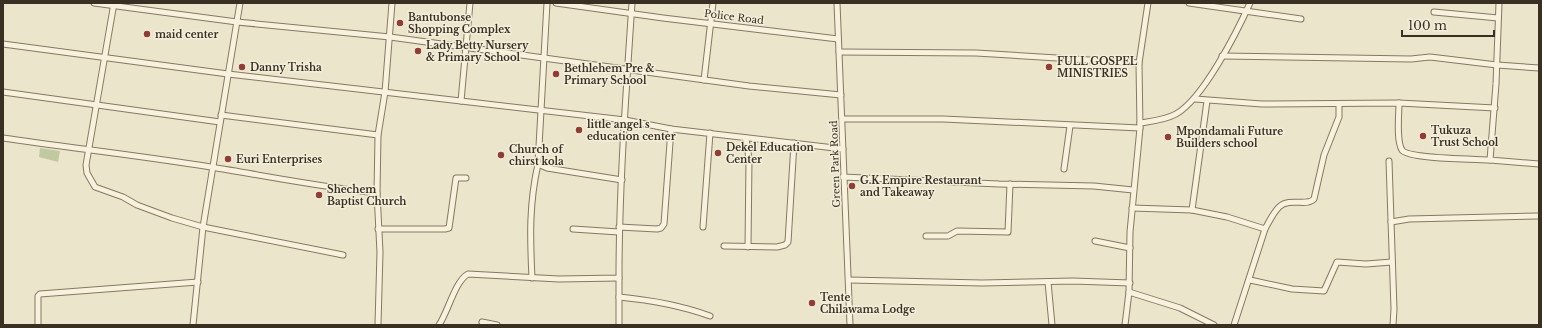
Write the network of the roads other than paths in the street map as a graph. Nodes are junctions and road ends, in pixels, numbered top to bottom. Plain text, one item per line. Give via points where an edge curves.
1 (94, 3) edge
2 (240, 3) edge
3 (392, 3) edge
4 (470, 3) edge
5 (547, 3) edge
6 (556, 3) edge
7 (632, 3) edge
8 (713, 3) edge
9 (837, 3) edge
10 (1148, 3) edge
11 (1189, 3) edge
12 (1250, 3) edge
13 (1499, 3) edge
14 (113, 4) edge
15 (1246, 12) junction
16 (1434, 12) dead end
17 (631, 14) junction
18 (1498, 18) junction
19 (1301, 19) dead end
20 (237, 22) junction
21 (711, 23) junction
22 (390, 37) junction
23 (838, 39) junction
24 (3, 44) edge
25 (466, 47) junction
26 (839, 52) junction
27 (1222, 56) junction
28 (106, 58) junction
29 (543, 58) junction
30 (1139, 63) junction
31 (1497, 66) junction
32 (1539, 68) edge
33 (626, 70) junction
34 (228, 74) junction
35 (704, 80) junction
36 (3, 92) edge
37 (385, 92) junction
38 (841, 95) junction
39 (1195, 99) junction
40 (461, 101) junction
41 (1207, 101) junction
42 (1340, 104) junction
43 (1399, 104) junction
44 (97, 105) junction
45 (1495, 108) junction
46 (541, 110) junction
47 (221, 115) junction
48 (843, 119) junction
49 (625, 120) junction
50 (220, 122) junction
51 (1070, 126) junction
52 (1140, 126) junction
53 (671, 129) junction
54 (710, 134) junction
55 (378, 135) junction
56 (3, 138) edge
57 (746, 138) junction
58 (794, 144) junction
59 (843, 149) junction
60 (88, 150) junction
61 (1490, 160) junction
62 (1389, 161) dead end
63 (538, 164) junction
64 (1539, 164) edge
65 (214, 168) junction
66 (1064, 169) dead end
67 (843, 177) junction
68 (466, 178) dead end
69 (622, 180) junction
70 (1010, 184) junction
71 (1134, 190) junction
72 (377, 193) junction
73 (1132, 208) junction
74 (1192, 210) junction
75 (1539, 216) edge
76 (1391, 222) junction
77 (203, 227) junction
78 (704, 227) dead end
79 (378, 229) junction
80 (573, 229) dead end
81 (619, 229) junction
82 (1265, 229) junction
83 (926, 236) dead end
84 (1095, 242) dead end
85 (724, 246) dead end
86 (748, 247) junction
87 (1130, 248) junction
88 (343, 255) dead end
89 (1392, 262) junction
90 (532, 278) junction
91 (619, 278) junction
92 (849, 280) junction
93 (1250, 280) junction
94 (198, 282) junction
95 (1048, 282) junction
96 (1130, 283) junction
97 (1129, 292) junction
98 (618, 297) junction
99 (710, 316) dead end
100 (482, 322) dead end
101 (38, 325) edge
102 (193, 325) edge
103 (378, 325) edge
104 (440, 325) edge
105 (497, 325) edge
106 (619, 325) edge
107 (850, 325) edge
108 (1052, 325) edge
109 (1125, 325) edge
110 (1214, 325) edge
111 (1234, 325) edge
112 (1393, 325) edge

1 - 14 street
2 - 20 street
3 - 22 street
4 - 25 street
5 - 29 street
6 - 17 street, Police Road
7 - 17 street
8 - 21 street
9 - 23 street, Green Park Road
10 - 30 street
11 - 15 street
12 - 15 street
13 - 18 street
14 - 20 street
14 - 28 street
15 - 19 street
15 - 27 street
16 - 18 street
17 - 21 street, Police Road
17 - 33 street
18 - 31 street
20 - 22 street
20 - 34 street
21 - 23 street, Police Road
21 - 35 street
22 - 25 street
22 - 37 street
23 - 26 street, Green Park Road
24 - 28 street
25 - 29 street
25 - 40 street
26 - 30 street via 976,54
26 - 38 street, Green Park Road
27 - 31 street via 1411,59 1430,57
27 - 39 street
28 - 34 street
28 - 44 street
29 - 33 street
29 - 46 street
30 - 52 street
31 - 32 street
31 - 45 street
33 - 35 street
33 - 49 street
34 - 37 street
34 - 47 street
35 - 38 street
36 - 44 street
37 - 40 street
37 - 55 street
38 - 48 street, Green Park Road
39 - 41 street
39 - 52 street via 1165,119
40 - 46 street
41 - 42 street
41 - 74 street
42 - 43 street
42 - 82 street via 1339,118 1324,155 1314,199 1310,202 1284,203
43 - 45 street
43 - 61 street via 1399,144 1402,151 1422,157
44 - 50 street
44 - 60 street
45 - 61 street
46 - 49 street
46 - 63 street
47 - 50 street
47 - 55 street
48 - 51 street via 943,119
48 - 59 street, Green Park Road
49 - 53 street
49 - 69 street
50 - 65 street
51 - 52 street
51 - 66 street
52 - 71 street
53 - 54 street
53 - 81 street via 664,224 657,229
54 - 57 street
54 - 78 street
55 - 72 street
56 - 60 street
57 - 58 street
57 - 86 street via 749,159
58 - 59 street
58 - 86 street via 788,242 777,248
59 - 67 street, Green Park Road
60 - 65 street
60 - 77 street via 87,173 95,187 123,197 152,212
61 - 64 street
62 - 76 street
63 - 69 street via 547,168
63 - 90 street via 530,214
65 - 72 street
65 - 77 street
67 - 70 street
67 - 92 street, Green Park Road
68 - 79 street via 456,178 449,228
69 - 81 street
70 - 71 street via 1094,186
70 - 83 street via 1008,232 957,231 948,236
71 - 73 street
72 - 79 street
73 - 74 street
73 - 87 street
74 - 82 street via 1227,217
75 - 76 street via 1409,219
76 - 89 street
77 - 88 street
77 - 94 street
79 - 103 street
80 - 81 street
81 - 91 street
82 - 93 street
84 - 87 street
85 - 86 street
87 - 96 street
89 - 93 street via 1337,262 1324,291 1292,289
89 - 112 street
90 - 91 street
90 - 104 street via 468,274 464,276
91 - 98 street
92 - 95 street
92 - 107 street, Green Park Road
93 - 111 street
94 - 101 street via 40,294
94 - 102 street
95 - 96 street
95 - 108 street
96 - 97 street
97 - 109 street
97 - 110 street via 1180,308
98 - 99 street via 662,303
98 - 106 street
100 - 105 street

